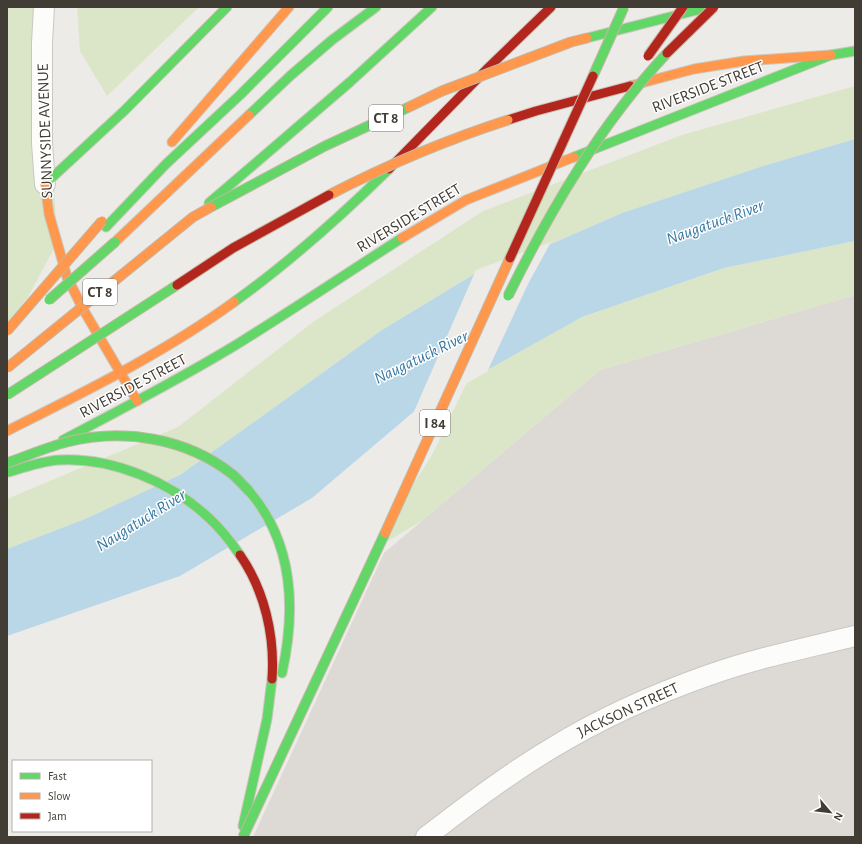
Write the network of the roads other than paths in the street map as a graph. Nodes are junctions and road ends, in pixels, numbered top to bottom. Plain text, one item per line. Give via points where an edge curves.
1 (44, 7) edge
2 (227, 7) edge
3 (289, 7) edge
4 (328, 7) edge
5 (376, 7) edge
6 (432, 7) edge
7 (551, 7) edge
8 (618, 7) edge
9 (624, 7) edge
10 (683, 7) edge
11 (709, 7) edge
12 (714, 7) edge
13 (855, 51) edge
14 (831, 55) junction
15 (643, 62) dead end
16 (635, 74) dead end
17 (165, 150) dead end
18 (139, 179) dead end
19 (45, 184) junction
20 (193, 217) junction
21 (104, 224) junction
22 (7, 332) edge
23 (7, 337) edge
24 (7, 368) edge
25 (120, 371) junction
26 (7, 395) edge
27 (137, 401) junction
28 (446, 421) dead end
29 (7, 431) edge
30 (7, 463) edge
31 (7, 471) edge
32 (387, 527) junction
33 (855, 636) edge
34 (242, 837) edge
35 (426, 837) edge

1 - 19 street, SUNNYSIDE AVENUE via 42,143
2 - 19 main road via 124,111
3 - 17 main road
4 - 21 main road, CT 8
5 - 23 main road, bridge via 290,76 115,242
6 - 20 main road, bridge via 323,106
7 - 25 main road, RIVERSIDE STREET via 340,216 297,254 209,319
8 - 32 main road, I 84, bridge via 400,492
9 - 32 main road, I 84, bridge
10 - 15 main road, bridge
11 - 20 main road, CT 8, bridge via 571,42 442,91 325,146
12 - 16 main road, bridge via 655,65 596,141 545,223 504,303 545,222
13 - 14 main road, RIVERSIDE STREET
14 - 26 main road, bridge via 744,61 694,69 536,111 408,157 263,230
14 - 27 main road, RIVERSIDE STREET via 466,200 243,340
18 - 21 main road
19 - 25 main road, SUNNYSIDE AVENUE via 49,214 67,277
20 - 24 main road, CT 8, bridge
21 - 22 main road, CT 8, bridge
25 - 27 main road, SUNNYSIDE AVENUE
25 - 29 main road, RIVERSIDE STREET
27 - 31 main road, RIVERSIDE STREET
28 - 32 main road, bridge via 399,513
30 - 34 main road, bridge via 68,442 95,437 154,439 183,447 210,459 240,482 265,512 287,565 291,597 290,628 284,665
31 - 34 main road via 64,460 93,462 145,476 168,486 190,501 210,518 244,559 255,582 272,635 273,666 271,699
32 - 34 main road, I 84, bridge
33 - 35 street, JACKSON STREET via 740,665 650,698 552,747 492,787

